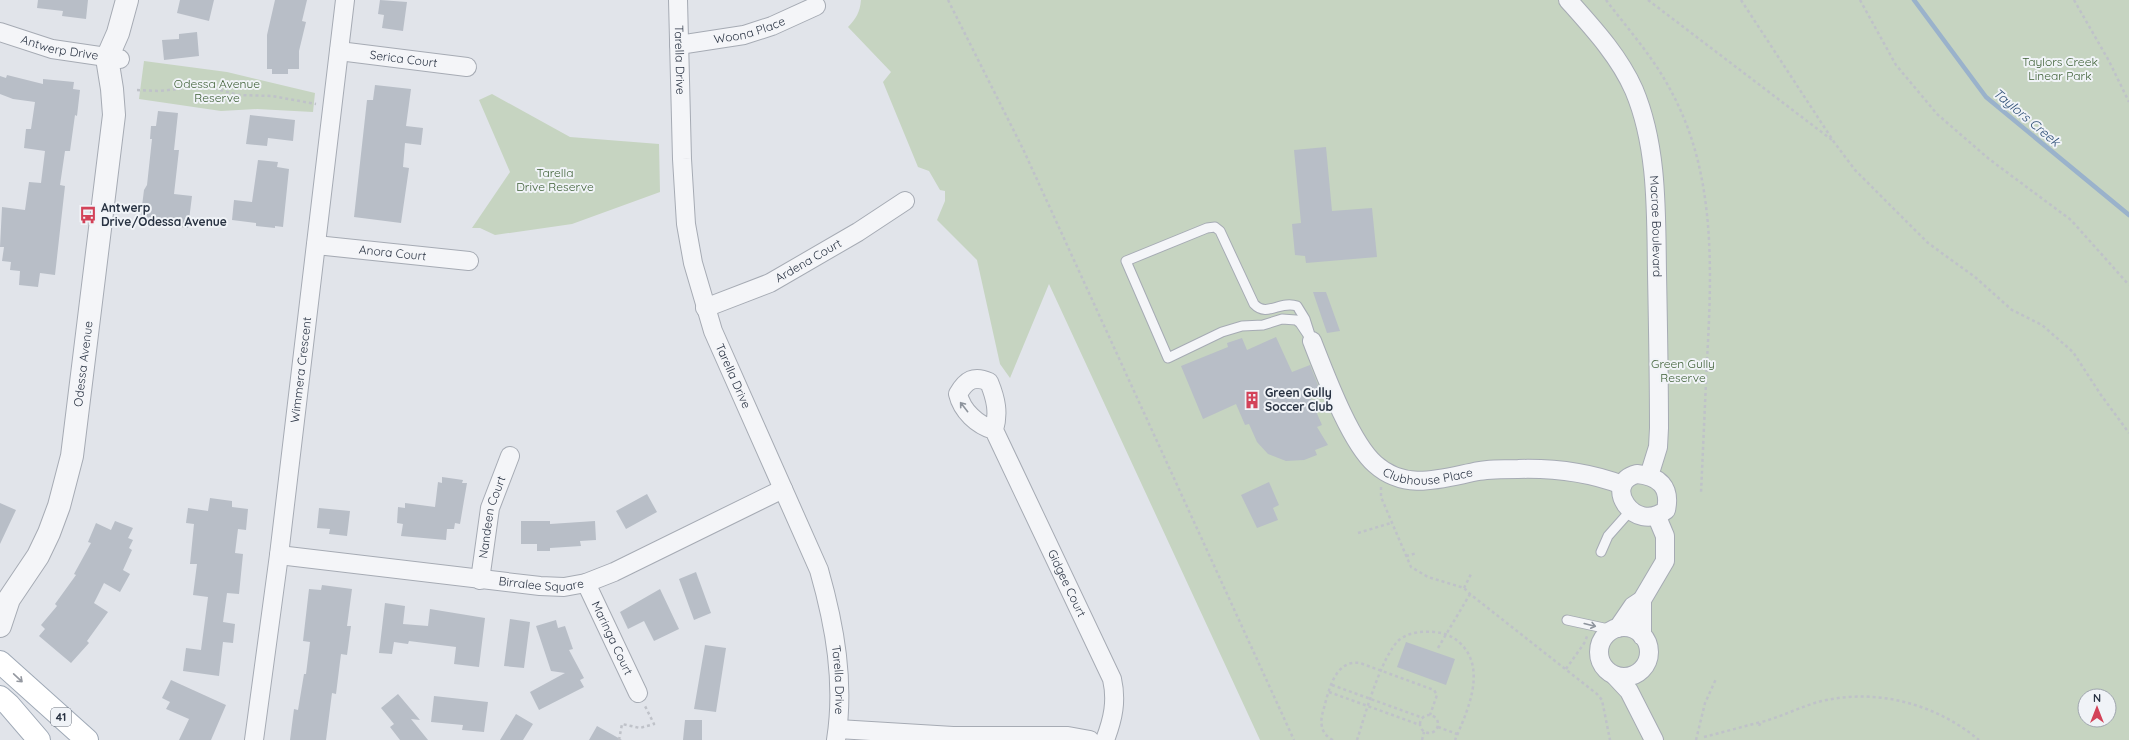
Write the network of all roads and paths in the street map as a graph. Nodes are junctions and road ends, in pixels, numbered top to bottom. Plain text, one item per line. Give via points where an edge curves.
1 (345, 0) edge
2 (678, 0) edge
3 (948, 0) edge
4 (1568, 0) edge
5 (1606, 0) edge
6 (1648, 0) edge
7 (1741, 0) edge
8 (1860, 0) edge
9 (2074, 0) edge
10 (127, 1) edge
11 (816, 6) dead end
12 (0, 32) edge
13 (679, 45) junction
14 (339, 51) junction
15 (114, 58) junction
16 (467, 67) dead end
17 (137, 90) dead end
18 (2129, 102) edge
19 (316, 104) dead end
20 (1834, 142) junction
21 (905, 201) dead end
22 (316, 245) junction
23 (469, 261) dead end
24 (2129, 285) edge
25 (705, 308) junction
26 (1312, 341) junction
27 (994, 430) dead end
28 (2129, 433) edge
29 (510, 456) dead end
30 (1389, 474) junction
31 (1649, 476) junction
32 (1622, 485) junction
33 (783, 489) junction
34 (1701, 493) dead end
35 (1631, 510) junction
36 (1657, 517) junction
37 (1391, 523) junction
38 (1358, 533) dead end
39 (1601, 552) dead end
40 (1417, 553) dead end
41 (279, 555) junction
42 (1406, 556) junction
43 (1471, 574) dead end
44 (480, 580) junction
45 (586, 583) junction
46 (1464, 588) junction
47 (1470, 594) junction
48 (1642, 600) junction
49 (5, 603) edge
50 (1567, 620) dead end
51 (0, 626) edge
52 (1590, 626) junction
53 (1616, 629) junction
54 (1446, 634) junction
55 (1642, 636) junction
56 (1438, 648) dead end
57 (0, 662) edge
58 (1644, 667) junction
59 (1382, 670) junction
60 (1566, 670) junction
61 (1615, 676) junction
62 (1716, 679) dead end
63 (1332, 685) junction
64 (1329, 692) junction
65 (638, 693) joint
66 (0, 697) edge
67 (1371, 699) junction
68 (1368, 707) junction
69 (0, 713) edge
70 (1430, 715) junction
71 (1423, 718) junction
72 (1761, 722) junction
73 (1420, 725) junction
74 (1759, 726) dead end
75 (1438, 727) junction
76 (1424, 732) junction
77 (1457, 734) junction
78 (837, 735) edge
79 (1653, 737) edge
80 (1704, 737) dead end
81 (31, 740) edge
82 (39, 740) edge
83 (87, 740) edge
84 (254, 740) edge
85 (619, 740) edge
86 (1090, 740) edge
87 (1105, 740) edge
88 (1294, 740) edge
89 (1333, 740) edge
90 (1357, 740) edge
91 (1422, 740) edge
92 (1455, 740) edge
93 (1610, 740) edge
94 (1696, 740) edge
95 (1979, 740) edge

1 - 14 street, Wimmera Crescent
2 - 13 street, Tarella Drive
3 - 88 path via 1023,149
4 - 31 street, Macrae Boulevard via 1624,70 1642,113 1648,142 1656,216 1659,428 1658,447
5 - 34 path via 1655,64 1671,90 1682,113 1700,171 1705,197 1710,260
6 - 20 path
7 - 20 path
8 - 24 path via 1896,65 1936,114 1989,159 2071,220
9 - 18 path
10 - 15 street via 132,26 129,40
11 - 13 street, Woona Place via 772,26 744,35
12 - 15 street, Antwerp Drive via 52,49
13 - 25 street, Tarella Drive via 686,224
14 - 16 street, Serica Court
14 - 22 street, Wimmera Crescent
15 - 49 street, Odessa Avenue via 124,78 123,90 114,114 71,462 49,533 38,556
17 - 19 path via 159,91 206,86 238,95 272,96
20 - 28 path via 1855,170 1928,243 1975,277 2012,310 2042,325 2073,352
21 - 25 street, Ardena Court via 858,232 770,283
22 - 23 street, Anora Court
22 - 41 street, Wimmera Crescent
25 - 33 street, Tarella Drive via 724,359
26 - 26 lane via 1296,320 1282,319 1222,332 1168,358 1126,261 1215,227 1220,231 1254,304 1266,311 1284,304 1297,306 1305,319
26 - 30 street, Clubhouse Place via 1355,438 1374,464
27 - 87 street, Gidgee Court via 1112,679 1115,693 1114,708
29 - 44 street, Nandeen Court via 490,508
30 - 32 street, Clubhouse Place via 1405,481 1422,482 1480,471 1557,470 1580,472
30 - 37 path via 1380,489
31 - 32 street via 1631,475
31 - 36 street via 1660,482 1668,493 1666,510
32 - 35 street via 1621,495
33 - 45 street, Birralee Square via 614,572
33 - 78 street, Tarella Drive via 819,570 830,608 838,665
35 - 36 street via 1644,517
35 - 39 lane via 1608,536
36 - 48 street via 1665,536 1665,561
37 - 38 path
37 - 42 path
40 - 42 path
41 - 44 street, Birralee Square
41 - 84 street, Wimmera Crescent
42 - 46 path via 1411,567 1428,577
43 - 46 path
44 - 45 street, Birralee Square via 540,586
45 - 65 street, Maringa Court
46 - 47 path
47 - 54 path
47 - 60 path
48 - 53 street via 1633,606
48 - 55 street
49 - 51 street, Odessa Avenue
50 -> 52 lane
52 - 53 lane
52 - 60 path via 1585,642
53 - 55 street via 1632,629
53 - 61 street via 1608,633 1600,644 1599,656 1604,668
54 - 56 path
54 - 59 path via 1425,632 1406,636 1390,652
54 - 77 path via 1466,649 1474,669 1473,689
55 - 58 street via 1649,651
57 -> 83 main road, 41
58 - 61 street via 1631,676
58 - 79 street via 1643,698
59 - 63 path via 1360,663 1349,663 1337,672
59 - 67 path
59 - 70 path via 1436,692
60 - 93 path via 1602,700
61 - 79 street via 1629,691
62 - 94 path via 1705,703
63 - 64 path
63 - 67 path
64 - 68 path
64 - 89 path via 1321,722 1325,735
65 - 85 path via 654,724 640,728 622,724
66 - 82 main road via 10,705
67 - 68 path
67 - 71 path
68 - 73 path
68 - 90 path
69 - 81 main road
70 - 71 path
70 - 75 path via 1436,718
71 - 73 path
72 - 74 path
72 - 80 path
72 - 95 path via 1832,699 1887,698 1941,714
73 - 76 path
75 - 76 path via 1432,732
75 - 77 path
76 - 91 path
77 - 92 path
78 - 86 street via 1068,736

